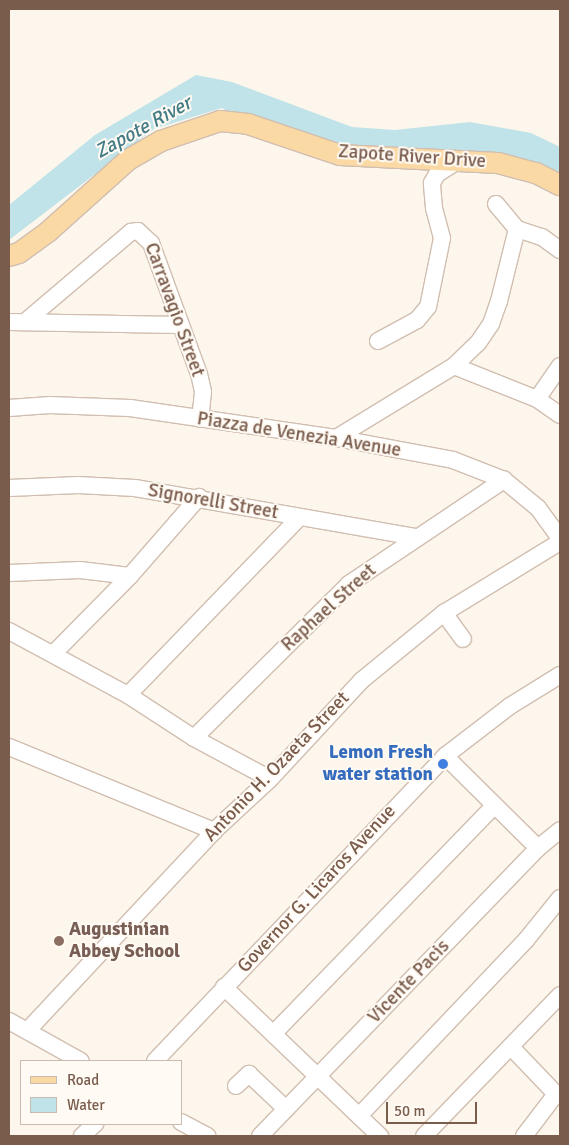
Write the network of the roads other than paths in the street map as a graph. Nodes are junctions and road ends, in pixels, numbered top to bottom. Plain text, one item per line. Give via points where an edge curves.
1 (458, 161) junction
2 (560, 185) edge
3 (496, 204) dead end
4 (517, 228) junction
5 (560, 250) edge
6 (9, 256) edge
7 (26, 321) junction
8 (9, 322) edge
9 (178, 325) junction
10 (378, 341) dead end
11 (454, 366) junction
12 (560, 366) edge
13 (537, 399) junction
14 (9, 408) edge
15 (560, 415) edge
16 (200, 419) junction
17 (336, 438) junction
18 (504, 480) junction
19 (9, 488) edge
20 (199, 497) junction
21 (299, 518) junction
22 (415, 537) junction
23 (560, 538) edge
24 (560, 542) edge
25 (9, 573) edge
26 (130, 576) junction
27 (444, 613) junction
28 (9, 631) edge
29 (463, 639) dead end
30 (54, 653) junction
31 (560, 675) edge
32 (128, 695) junction
33 (194, 738) junction
34 (9, 747) edge
35 (445, 756) junction
36 (270, 780) junction
37 (493, 807) junction
38 (214, 831) junction
39 (552, 841) edge
40 (560, 898) edge
41 (224, 987) junction
42 (560, 995) edge
43 (9, 1021) edge
44 (28, 1030) junction
45 (274, 1033) junction
46 (511, 1047) junction
47 (79, 1060) edge
48 (156, 1060) edge
49 (318, 1075) junction
50 (236, 1086) dead end
51 (286, 1109) junction
52 (359, 1116) junction
53 (182, 1123) edge
54 (94, 1125) edge
55 (82, 1136) edge
56 (207, 1136) edge
57 (260, 1136) edge
58 (380, 1136) edge
59 (424, 1136) edge
60 (524, 1136) edge

1 - 2 main road, Zapote River Drive via 520,167
1 - 6 main road, Zapote River Drive via 340,155 248,124 220,121 161,141 128,160 49,231 19,253
1 - 10 street via 437,174 432,183 434,208 442,238 428,307 417,320
3 - 4 street
4 - 5 street via 542,237
4 - 11 street via 492,324
7 - 8 street
7 - 9 street
7 - 9 street, Carravagio Street via 130,232 138,231 151,243
9 - 16 street, Carravagio Street via 203,392
11 - 13 street
11 - 17 street
12 - 13 street
13 - 15 street
14 - 16 street, Piazza de Venezia Avenue via 50,405 130,408
16 - 17 street, Piazza de Venezia Avenue
17 - 18 street, Piazza de Venezia Avenue via 453,460
18 - 22 street, Raphael Street
18 - 23 street, Piazza de Venezia Avenue via 538,508
19 - 20 street, Signorelli Street via 78,485 135,488
20 - 21 street, Signorelli Street
20 - 26 street
21 - 22 street, Signorelli Street
21 - 32 street
22 - 33 street, Raphael Street via 349,584
24 - 27 street, Antonio H. Ozaeta Street
25 - 26 street via 80,570
26 - 30 street
27 - 29 street
27 - 36 street, Antonio H. Ozaeta Street via 362,680
28 - 30 street
30 - 32 street
31 - 35 street, Governor G. Licaros Avenue via 510,706
32 - 33 street
33 - 36 street
34 - 38 street
35 - 37 street
35 - 41 street, Governor G. Licaros Avenue
36 - 38 street, Antonio H. Ozaeta Street
37 - 39 street
37 - 45 street
38 - 44 street, Antonio H. Ozaeta Street
39 - 49 street, Vicente Pacis
40 - 52 street via 526,940
41 - 45 street
41 - 48 street, Governor G. Licaros Avenue
42 - 46 street
43 - 44 street
44 - 47 street
45 - 49 street
46 - 59 street
46 - 60 street via 556,1094
49 - 51 street, Vicente Pacis
49 - 52 street
50 - 51 street via 249,1074
51 - 57 street, Vicente Pacis
52 - 58 street
53 - 56 street
54 - 55 street

